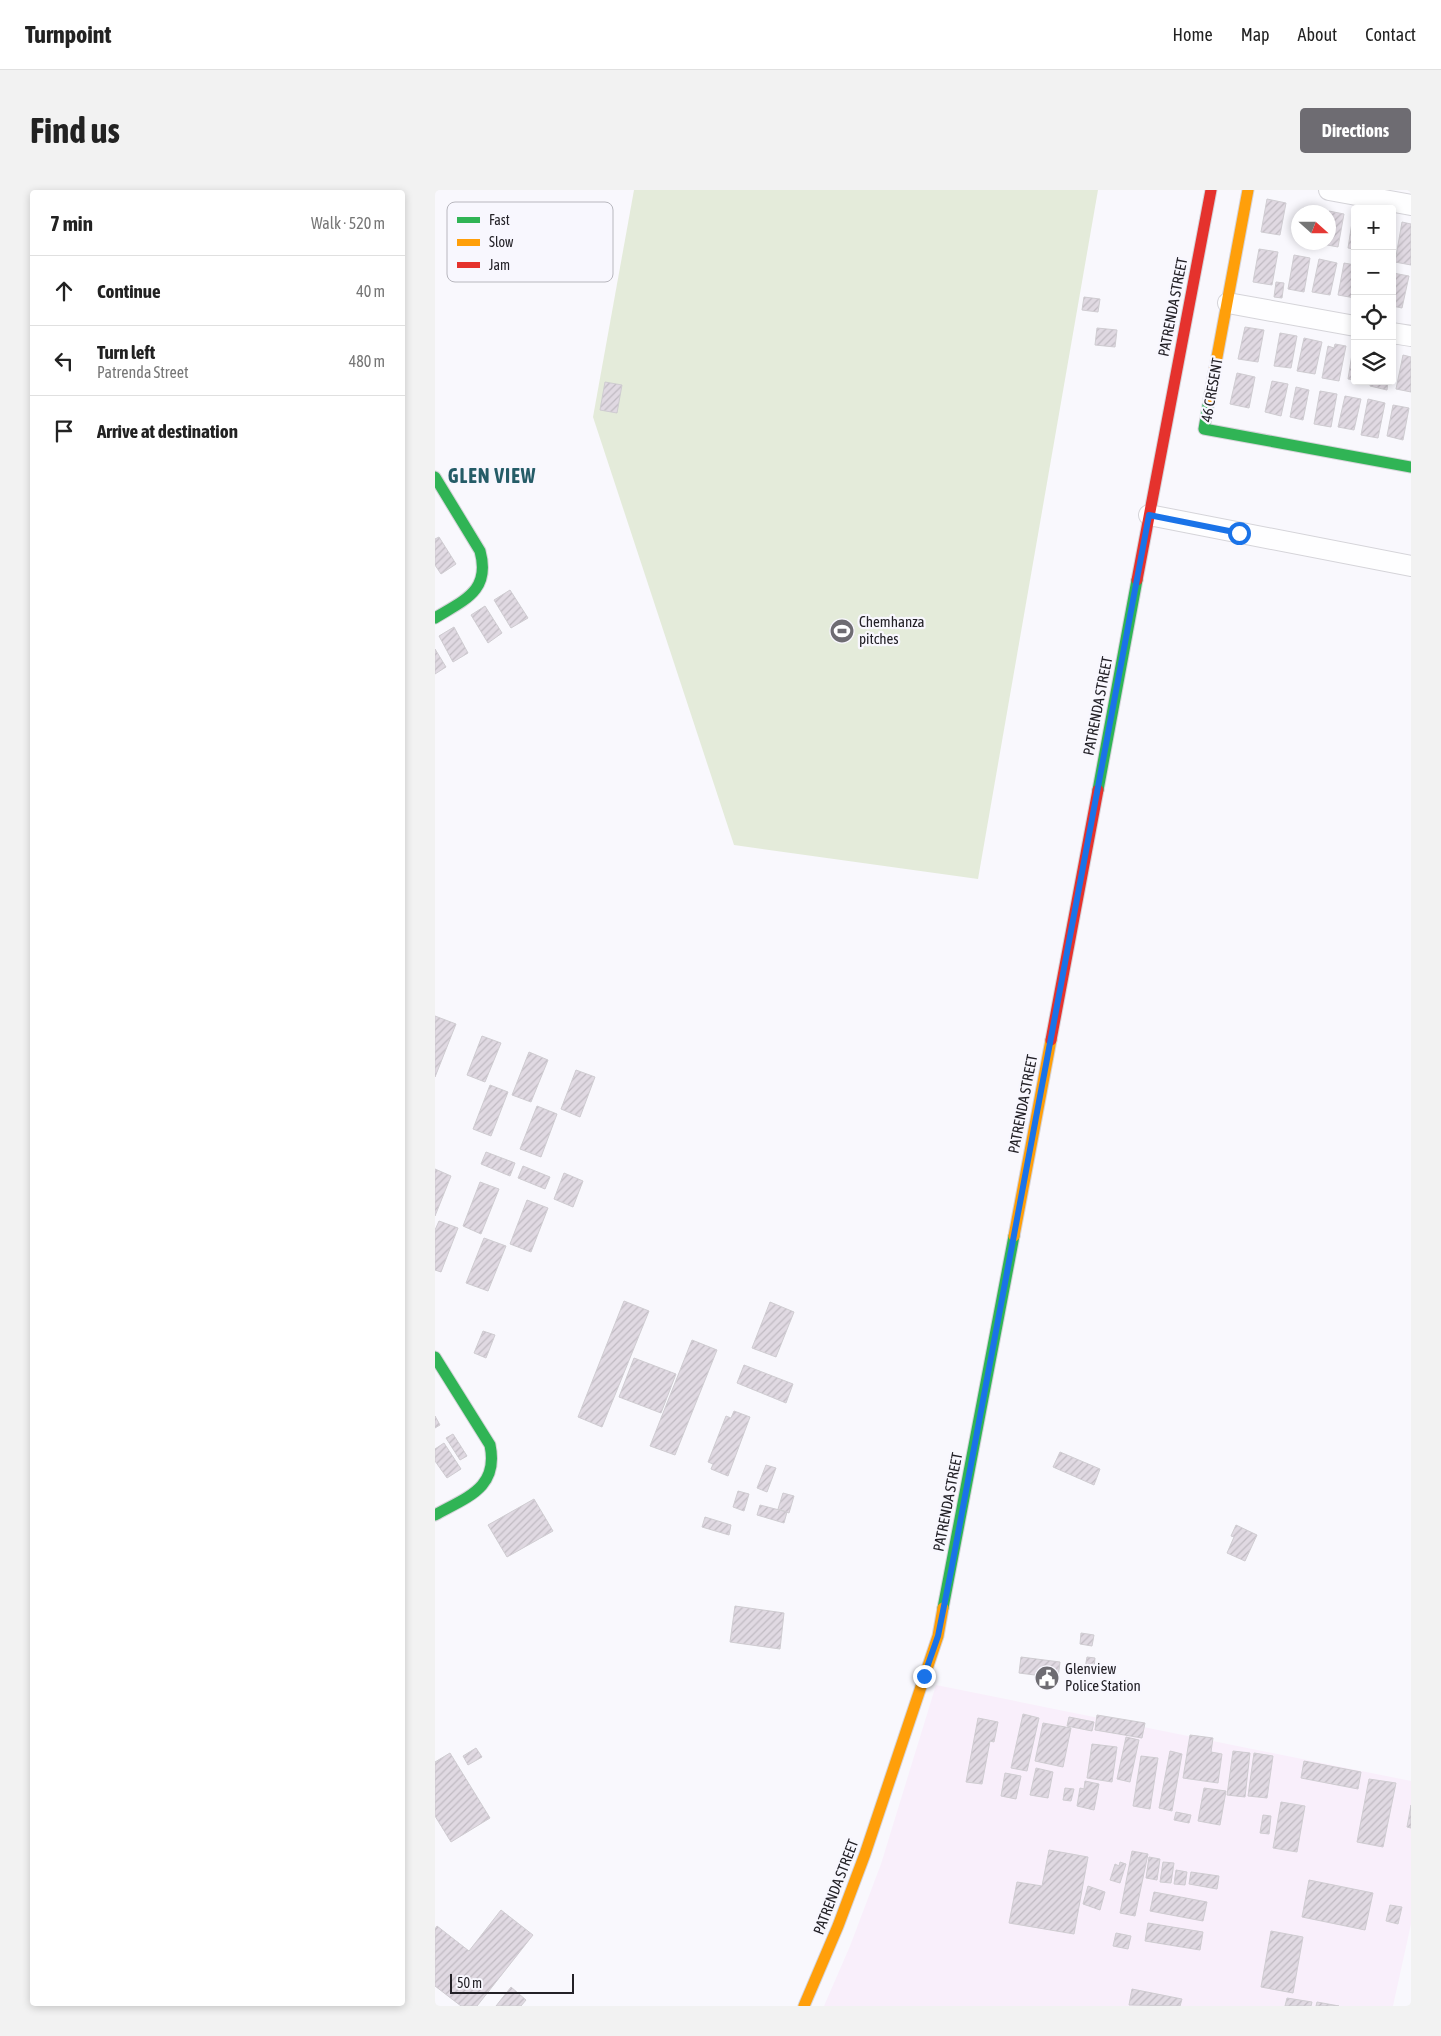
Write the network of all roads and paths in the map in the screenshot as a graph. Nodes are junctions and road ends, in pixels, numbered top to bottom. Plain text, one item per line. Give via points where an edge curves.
1 (1211, 190) edge
2 (1248, 190) edge
3 (1329, 190) edge
4 (1411, 205) edge
5 (1227, 303) junction
6 (1351, 325) edge
7 (1396, 334) edge
8 (1411, 336) edge
9 (1411, 466) edge
10 (435, 477) edge
11 (1149, 515) junction
12 (1411, 566) edge
13 (435, 618) edge
14 (436, 1360) edge
15 (435, 1515) edge
16 (804, 2006) edge

1 - 11 street, PATRENDA STREET
2 - 5 street
3 - 4 street
5 - 6 street
5 - 9 street, 46 CRESENT via 1205,429
7 - 8 street
10 - 13 street via 485,564 482,583 471,595
11 - 12 street
11 - 16 street, PATRENDA STREET via 938,1636 857,1875
14 - 15 street via 490,1445 494,1457 489,1479

